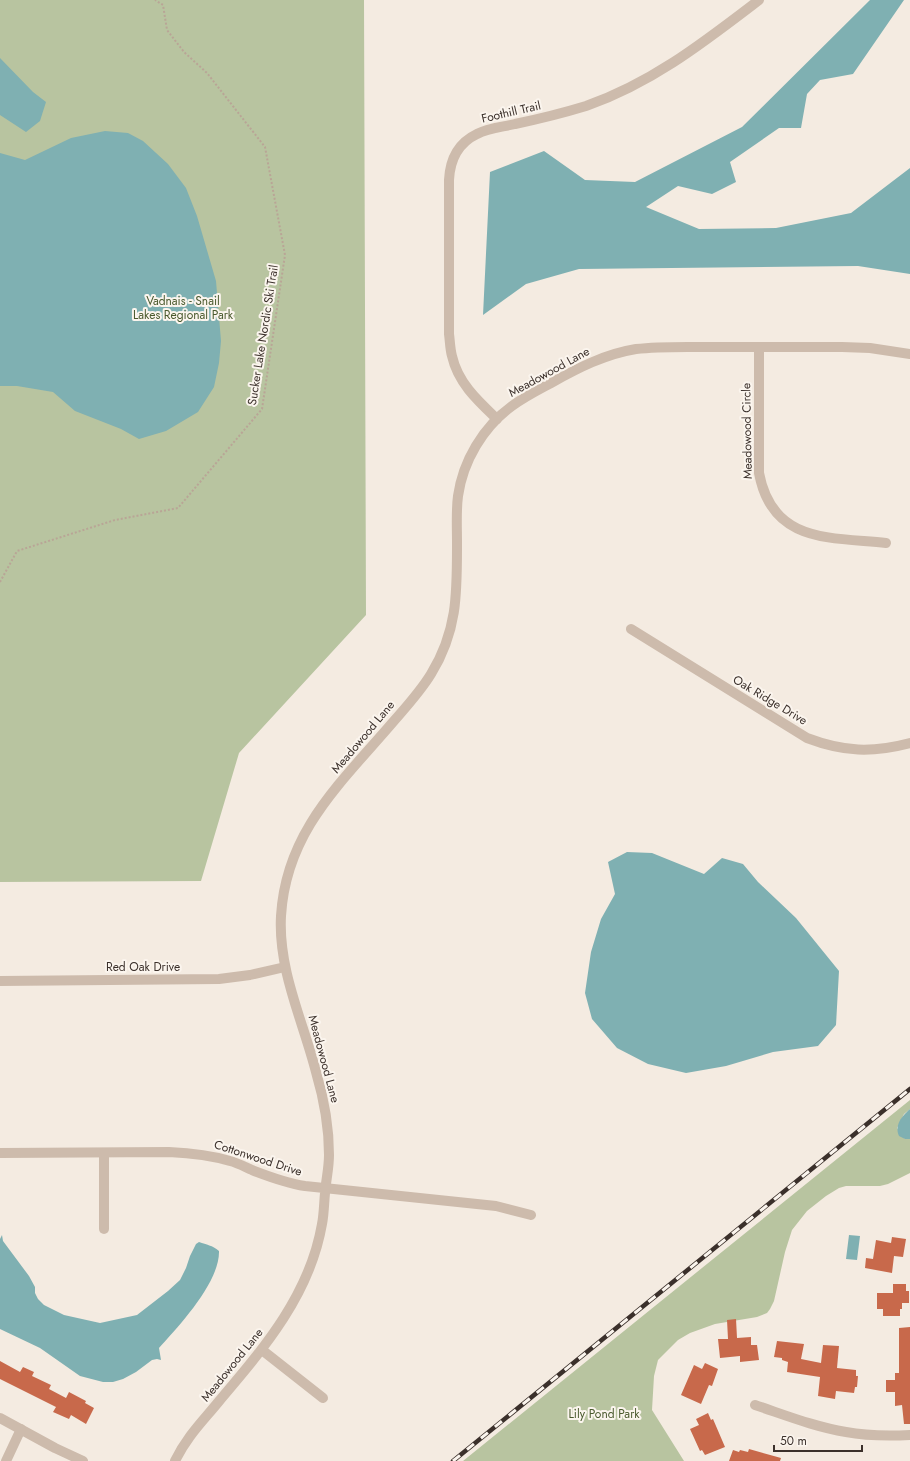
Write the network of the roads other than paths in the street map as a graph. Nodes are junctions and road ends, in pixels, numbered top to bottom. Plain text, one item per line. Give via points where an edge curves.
1 (759, 0) edge
2 (759, 347) junction
3 (910, 354) edge
4 (496, 419) junction
5 (886, 543) dead end
6 (631, 629) dead end
7 (910, 743) edge
8 (285, 968) junction
9 (0, 981) edge
10 (0, 1153) edge
11 (104, 1153) junction
12 (325, 1189) junction
13 (531, 1215) dead end
14 (104, 1229) dead end
15 (262, 1350) junction
16 (324, 1398) dead end
17 (755, 1405) dead end
18 (0, 1418) edge
19 (21, 1429) junction
20 (910, 1436) edge
21 (6, 1461) edge
22 (83, 1461) edge
23 (175, 1461) edge

1 - 4 street, Foothill Trail via 685,56 621,91 552,116 478,133 459,148 453,159 449,180 449,334 452,356 465,386
2 - 3 street, Meadowood Lane via 870,348
2 - 4 street, Meadowood Lane via 656,347 614,354 572,371 512,406
2 - 5 street, Meadowood Circle via 759,473 767,500 785,521 810,534
4 - 8 street, Meadowood Lane via 479,441 463,474 457,514 457,593 454,616 440,659 415,696 313,818 302,838 292,861 282,899 281,923
6 - 7 street, Oak Ridge Drive via 807,738 825,745 864,751
8 - 9 street, Red Oak Drive via 218,979
8 - 12 street, Meadowood Lane via 323,1100 329,1158
10 - 11 street, Cottonwood Drive
11 - 12 street, Cottonwood Drive via 169,1152 212,1156 232,1161 287,1183
11 - 14 street
12 - 13 street, Cottonwood Drive via 496,1206
12 - 15 street, Meadowood Lane via 322,1223 316,1249 295,1298
15 - 16 street
15 - 23 street, Meadowood Lane via 195,1428
17 - 20 street via 842,1432
18 - 19 street
19 - 21 street
19 - 22 street

